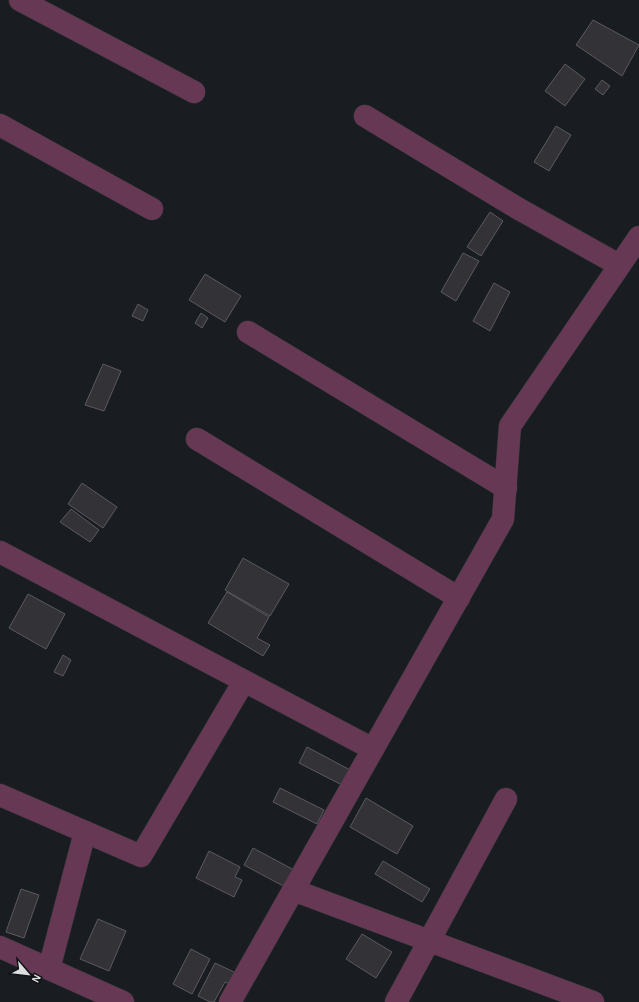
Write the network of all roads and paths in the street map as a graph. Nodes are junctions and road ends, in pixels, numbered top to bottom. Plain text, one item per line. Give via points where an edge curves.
1 (20, 0) edge
2 (194, 92) dead end
3 (366, 116) dead end
4 (0, 126) edge
5 (152, 209) dead end
6 (639, 237) edge
7 (620, 265) junction
8 (248, 332) dead end
9 (197, 439) dead end
10 (506, 488) junction
11 (0, 552) edge
12 (459, 598) junction
13 (244, 681) junction
14 (373, 749) junction
15 (0, 795) edge
16 (506, 799) dead end
17 (85, 832) junction
18 (293, 890) junction
19 (428, 942) junction
20 (0, 947) edge
21 (49, 969) junction
22 (123, 1002) edge
23 (230, 1002) edge
24 (396, 1002) edge
25 (593, 1002) edge

1 - 2 street
3 - 7 street via 520,209
4 - 5 street
6 - 7 street
7 - 10 street via 510,426
8 - 10 street
9 - 12 street
10 - 12 street via 503,519
11 - 13 street
12 - 14 street
13 - 14 street
13 - 17 street via 140,856
14 - 18 street
15 - 17 street
16 - 19 street
17 - 21 street
18 - 19 street
18 - 23 street
19 - 24 street
19 - 25 street
20 - 21 street
21 - 22 street

